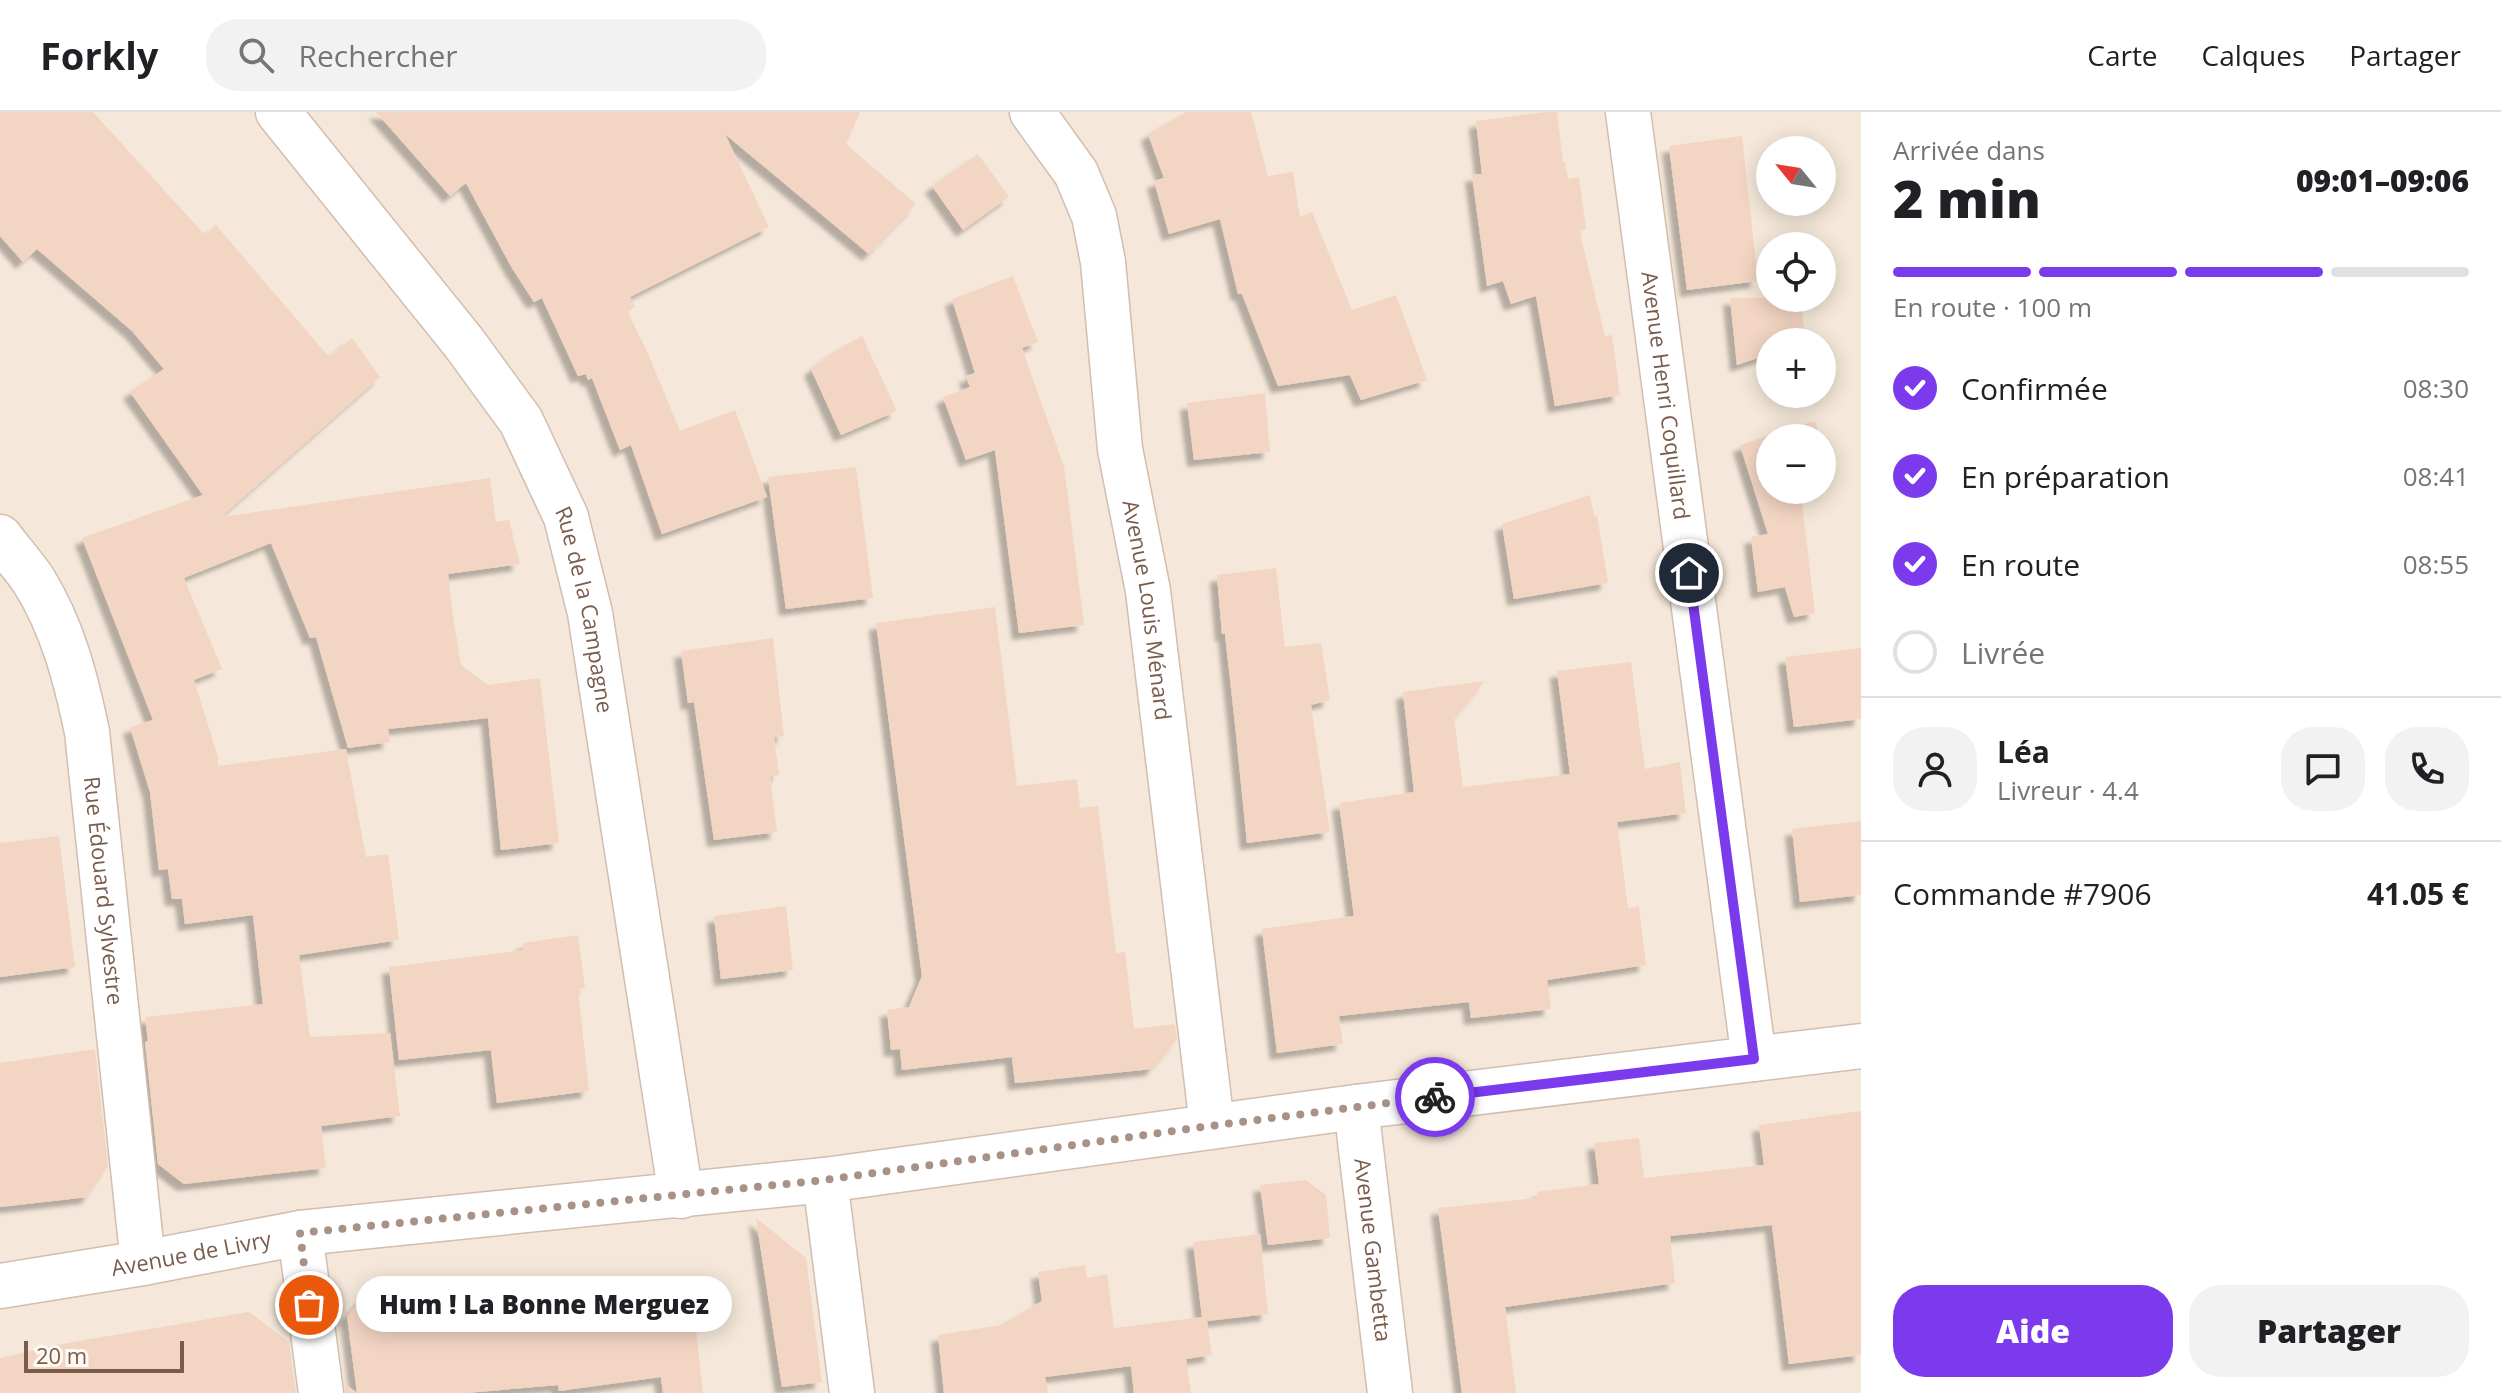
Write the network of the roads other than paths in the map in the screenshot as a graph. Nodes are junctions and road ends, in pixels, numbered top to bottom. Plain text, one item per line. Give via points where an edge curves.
1 (278, 112) edge
2 (1032, 112) edge
3 (1628, 112) edge
4 (0, 537) edge
5 (1861, 1046) edge
6 (1754, 1059) junction
7 (1356, 1107) junction
8 (1212, 1125) junction
9 (825, 1180) junction
10 (681, 1196) junction
11 (300, 1233) junction
12 (143, 1263) junction
13 (0, 1286) edge
14 (321, 1393) edge
15 (852, 1393) edge
16 (1390, 1393) edge

1 - 10 street, Rue de la Campagne via 521,421 566,517 590,613
2 - 8 street, Avenue Louis Ménard via 1076,173 1094,216 1103,262 1120,449 1148,591
3 - 6 street, Avenue Henri Coquillard
4 - 12 street, Rue Édouard Sylvestre via 34,580 59,629 87,732
5 - 6 street, Avenue de Livry
6 - 7 street, Avenue de Livry
7 - 8 street, Avenue de Livry
7 - 16 street, Avenue Gambetta
8 - 9 street, Avenue de Livry
9 - 10 street, Avenue de Livry
9 - 15 street
10 - 11 street, Avenue de Livry
11 - 12 street, Avenue de Livry
11 - 14 street
12 - 13 street, Avenue de Livry

